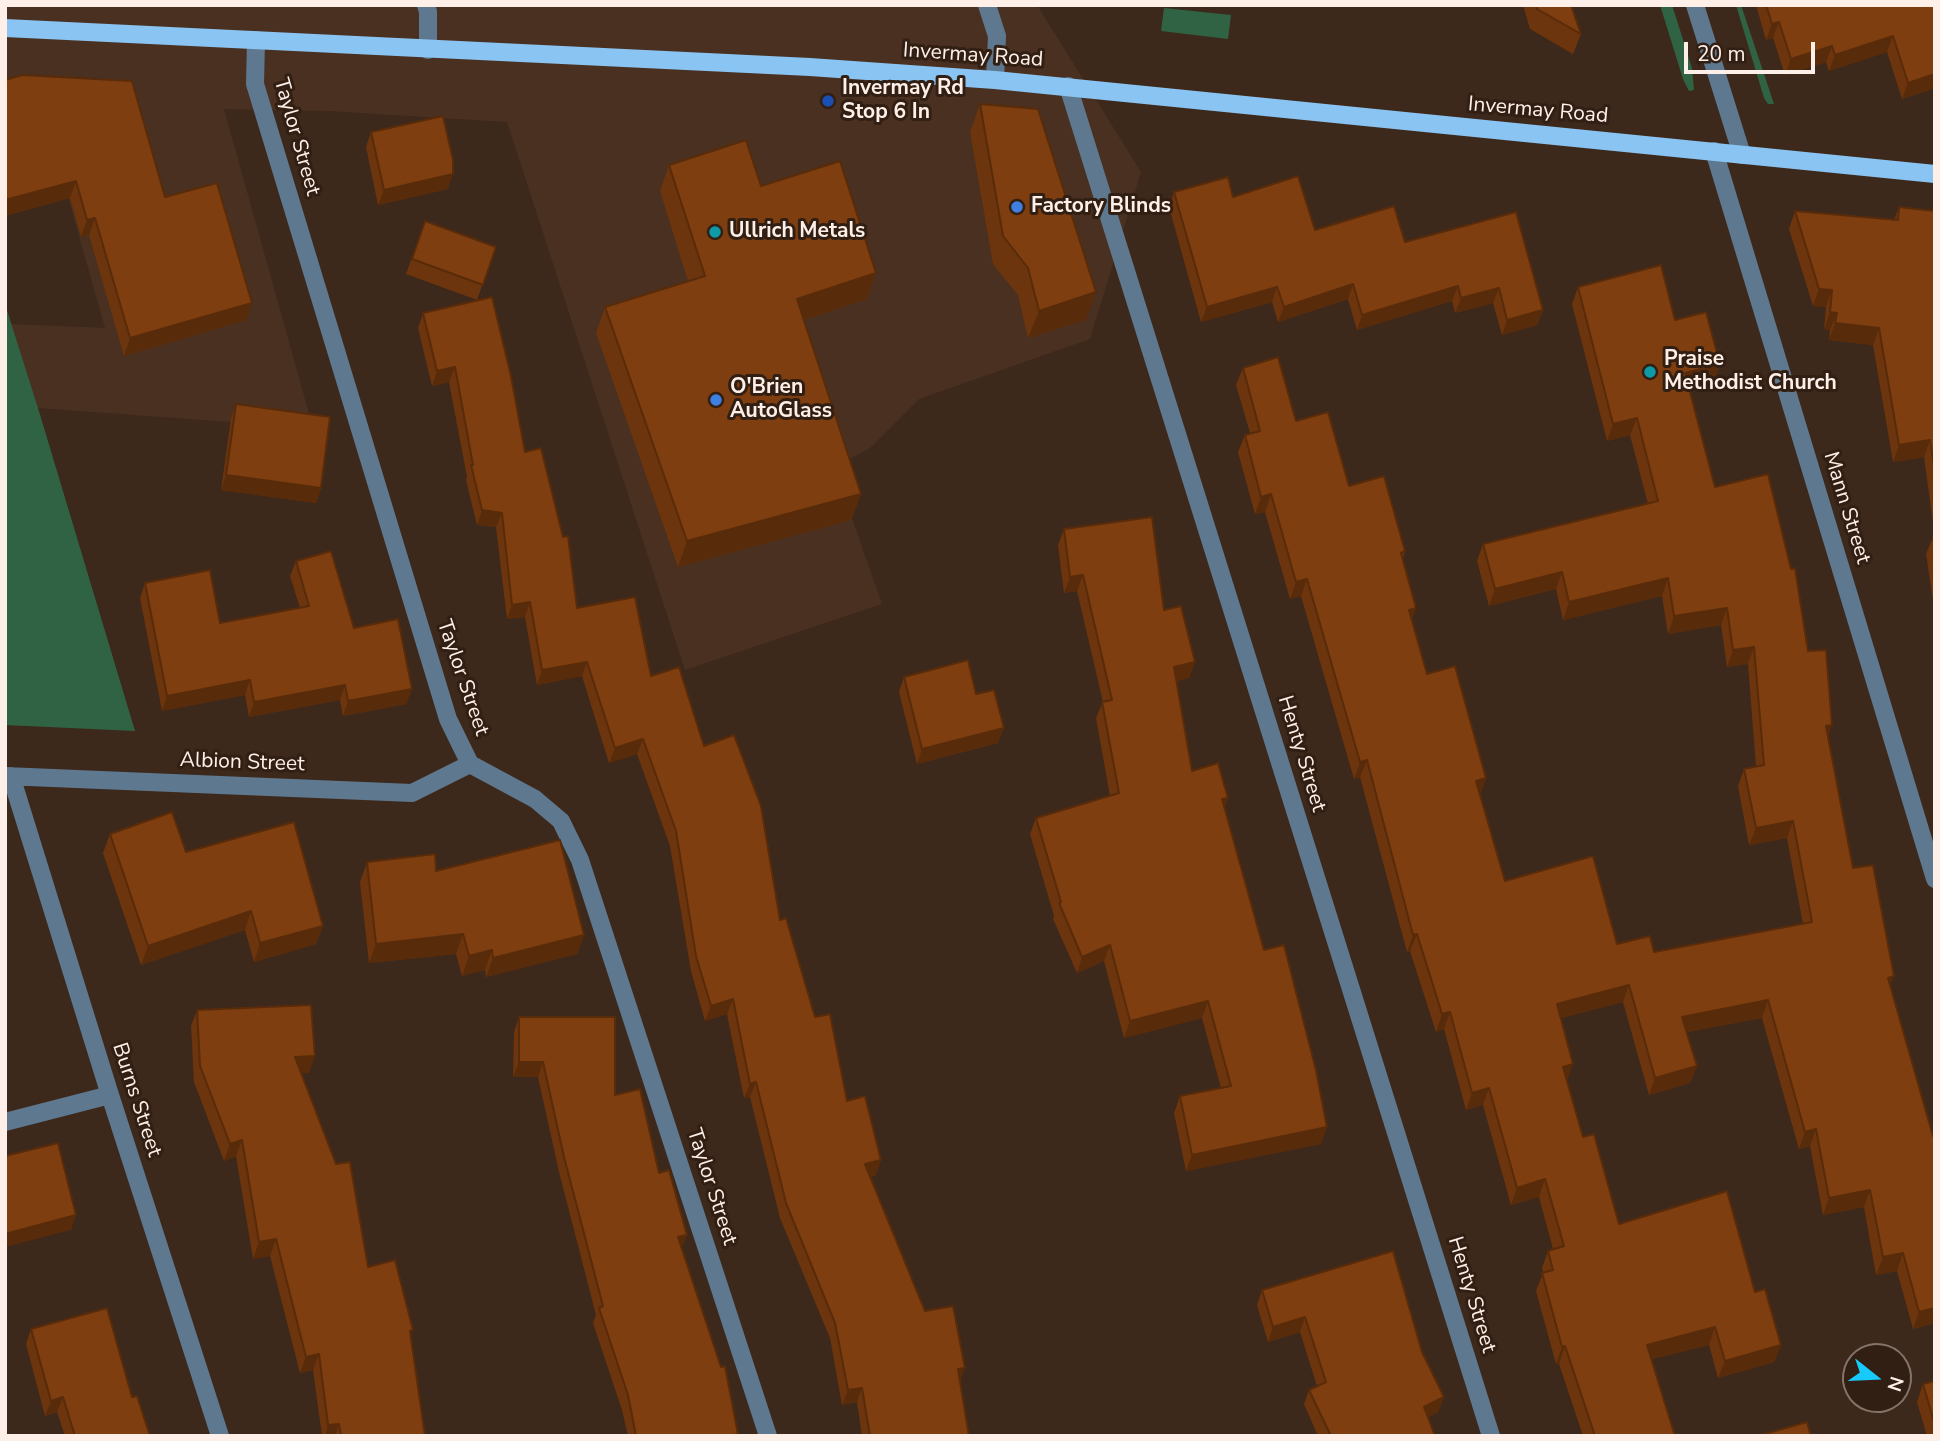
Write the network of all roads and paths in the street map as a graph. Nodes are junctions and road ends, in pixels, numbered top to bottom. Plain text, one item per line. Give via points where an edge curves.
1 (426, 5) edge
2 (986, 5) edge
3 (1695, 5) edge
4 (5, 28) edge
5 (256, 40) junction
6 (428, 50) junction
7 (995, 80) junction
8 (1068, 86) junction
9 (1714, 151) junction
10 (1742, 155) junction
11 (1935, 174) edge
12 (470, 764) junction
13 (8, 776) edge
14 (1935, 879) edge
15 (110, 1095) junction
16 (5, 1122) edge
17 (220, 1436) edge
18 (768, 1436) edge
19 (1491, 1436) edge

1 - 6 street
2 - 7 street via 997,36
3 - 10 street
4 - 5 main road, Invermay Road
5 - 6 main road, Invermay Road
5 - 12 street, Taylor Street via 255,84 448,719
6 - 7 main road, Invermay Road
7 - 8 main road, Invermay Road
8 - 9 main road, Invermay Road
8 - 19 street, Henty Street
9 - 10 main road, Invermay Road
9 - 14 street, Mann Street
10 - 11 main road, Invermay Road
12 - 13 street, Albion Street via 412,793
12 - 18 street, Taylor Street via 535,799 561,821 580,860
13 - 15 street, Burns Street
15 - 16 street
15 - 17 street, Burns Street

